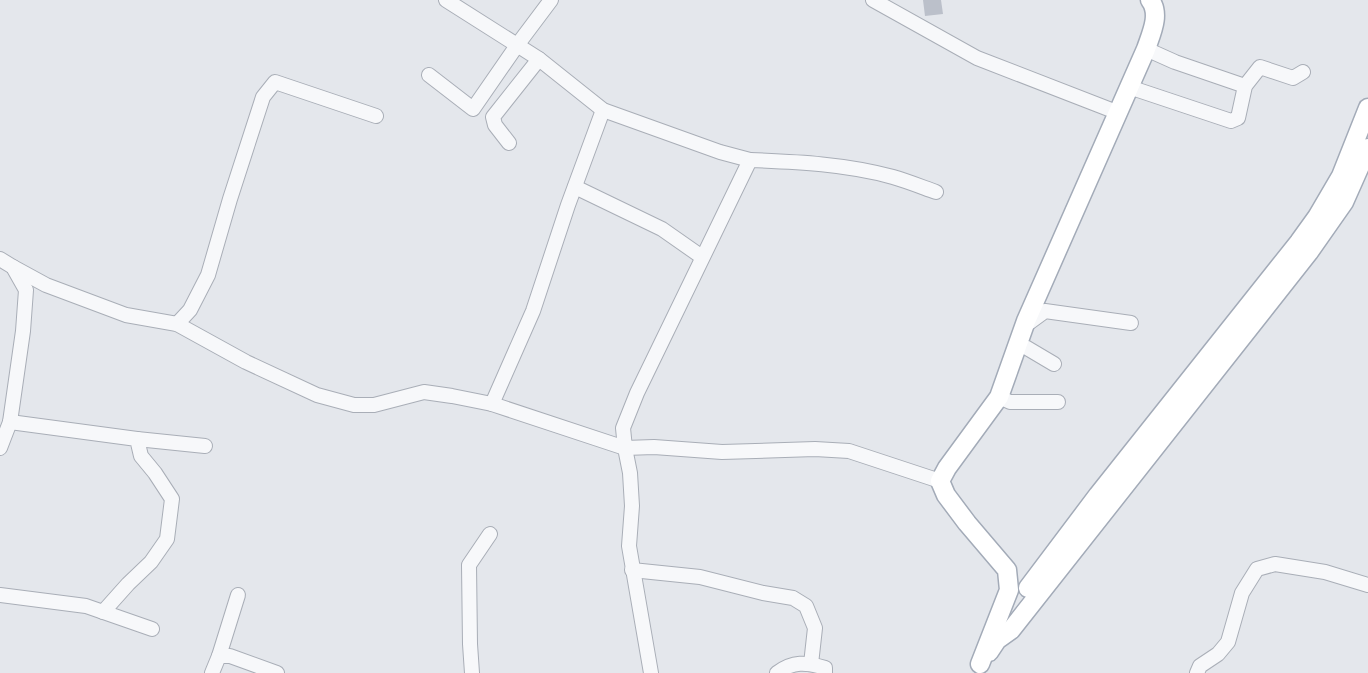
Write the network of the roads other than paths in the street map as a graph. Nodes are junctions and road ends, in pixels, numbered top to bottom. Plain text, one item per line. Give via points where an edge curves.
1 (446, 0) edge
2 (551, 0) edge
3 (873, 0) edge
4 (1150, 0) edge
5 (518, 44) junction
6 (1146, 49) junction
7 (539, 59) junction
8 (1303, 72) dead end
9 (429, 75) dead end
10 (1245, 86) junction
11 (1129, 87) junction
12 (1368, 108) edge
13 (603, 110) junction
14 (1119, 113) junction
15 (376, 116) dead end
16 (509, 143) dead end
17 (1368, 148) edge
18 (750, 160) junction
19 (575, 187) junction
20 (936, 192) dead end
21 (702, 257) junction
22 (0, 260) edge
23 (13, 267) junction
24 (1026, 321) junction
25 (1131, 323) dead end
26 (177, 324) junction
27 (1017, 345) junction
28 (1054, 364) dead end
29 (999, 397) junction
30 (1058, 402) dead end
31 (492, 404) junction
32 (10, 422) junction
33 (137, 439) junction
34 (205, 446) dead end
35 (0, 448) edge
36 (625, 448) junction
37 (940, 481) junction
38 (490, 534) dead end
39 (632, 570) junction
40 (1368, 585) edge
41 (238, 595) dead end
42 (0, 596) edge
43 (103, 612) junction
44 (152, 629) dead end
45 (997, 640) junction
46 (219, 656) junction
47 (811, 664) junction
48 (977, 669) edge
49 (212, 673) edge
50 (277, 673) edge
51 (472, 673) edge
52 (651, 673) edge
53 (777, 673) edge
54 (825, 673) edge
55 (1197, 673) edge

1 - 5 street
2 - 5 street
3 - 14 street via 977,58
4 - 6 main road via 1155,22
5 - 7 street
5 - 9 street via 473,109
6 - 10 street
6 - 11 main road
7 - 13 street
7 - 16 street via 494,117 495,125
8 - 10 street via 1293,78 1260,67
10 - 11 street via 1238,118 1231,121
11 - 14 main road
12 - 45 main road via 1341,176 1311,226 1098,495 1001,623
13 - 18 street
13 - 19 street
14 - 24 main road
15 - 26 street via 275,82 263,97 208,274 190,310
17 - 45 main road via 1344,202 1286,283 1011,630
18 - 20 street via 841,167 892,177
18 - 21 street
19 - 21 street via 662,229
19 - 31 street via 533,311
21 - 36 street via 637,393 623,428
22 - 23 street
23 - 26 street via 46,285 126,315
23 - 32 street via 26,290
24 - 25 street via 1045,311
24 - 27 main road
26 - 31 street via 307,390 354,405 374,405 424,392
27 - 28 street
27 - 29 main road
29 - 30 street via 1010,402
29 - 37 main road
31 - 36 street
32 - 33 street
32 - 35 street
33 - 34 street
33 - 43 street via 141,456 172,500 167,539 151,562
36 - 37 street via 849,451
36 - 39 street via 632,506
37 - 48 main road via 946,495 1007,570 1009,590
38 - 51 street via 469,565
39 - 47 street via 700,577 794,598 806,606 815,628
39 - 52 street
40 - 55 street via 1325,572 1275,564 1257,569 1242,594 1228,642
41 - 46 street
42 - 43 street via 86,606
43 - 44 street
45 - 48 main road
46 - 49 street
46 - 50 street via 230,656
47 - 53 street via 789,664
47 - 54 street via 825,668

